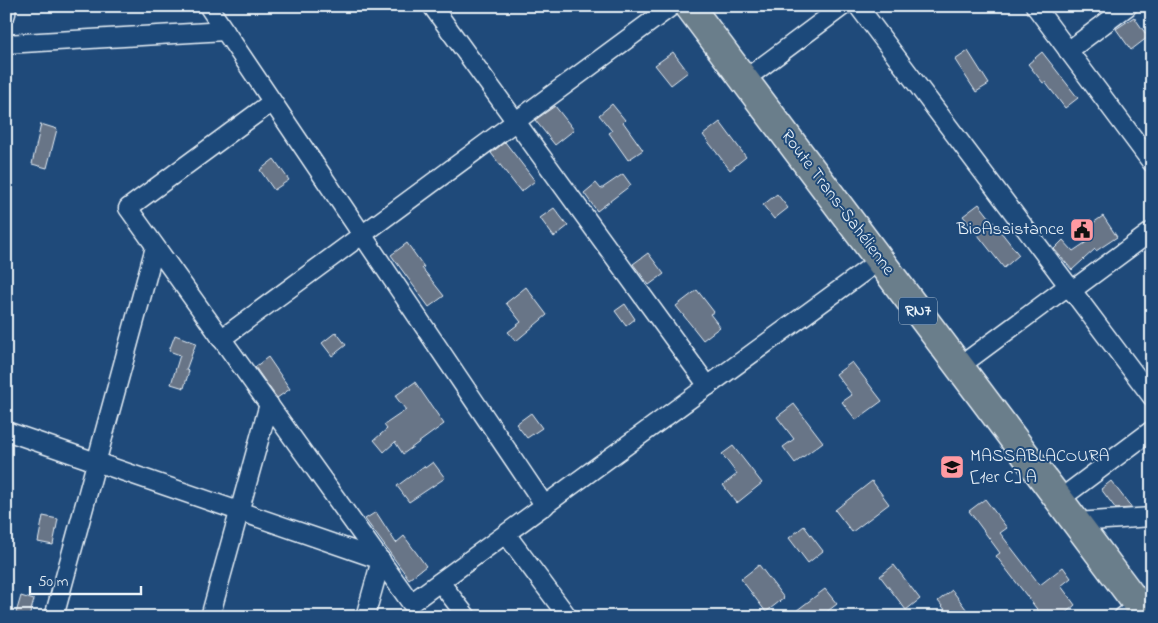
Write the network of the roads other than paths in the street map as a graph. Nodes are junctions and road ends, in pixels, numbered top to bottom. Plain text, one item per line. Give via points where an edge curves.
1 (7, 6) edge
2 (208, 6) edge
3 (432, 6) edge
4 (672, 6) edge
5 (689, 6) edge
6 (843, 6) edge
7 (858, 6) edge
8 (1034, 6) edge
9 (1128, 6) edge
10 (6, 14) edge
11 (225, 31) junction
12 (6, 44) edge
13 (1068, 51) junction
14 (744, 80) junction
15 (272, 102) junction
16 (516, 121) junction
17 (1152, 163) edge
18 (1152, 231) edge
19 (362, 235) junction
20 (156, 246) junction
21 (880, 260) junction
22 (1070, 288) junction
23 (221, 339) junction
24 (960, 366) junction
25 (708, 386) junction
26 (1152, 398) edge
27 (268, 404) junction
28 (1152, 430) edge
29 (6, 431) edge
30 (96, 462) junction
31 (1060, 499) junction
32 (545, 506) junction
33 (239, 511) junction
34 (1152, 517) edge
35 (1076, 522) junction
36 (506, 534) junction
37 (381, 560) junction
38 (440, 582) junction
39 (1136, 613) edge
40 (54, 617) edge
41 (210, 617) edge
42 (365, 617) edge
43 (467, 617) edge
44 (568, 617) edge

1 - 10 street
2 - 11 street
3 - 16 street
4 - 16 street
5 - 14 highway, Route Trans-Sahélienne / RN7
6 - 14 street
7 - 22 street
8 - 13 street
9 - 13 street
11 - 12 street
11 - 15 street
13 - 17 street
14 - 21 highway, Route Trans-Sahélienne / RN7
15 - 19 street
15 - 20 street via 128,208
16 - 19 street
16 - 25 street
18 - 22 street
19 - 23 street
19 - 32 street
20 - 23 street
20 - 30 street
21 - 24 highway, Route Trans-Sahélienne / RN7
21 - 25 street
22 - 24 street
22 - 26 street
23 - 27 street
24 - 31 highway, Route Trans-Sahélienne / RN7
25 - 32 street
27 - 33 street
27 - 37 street
28 - 31 street
29 - 30 street
30 - 33 street
30 - 40 street
31 - 35 highway, Route Trans-Sahélienne / RN7
32 - 36 street
33 - 37 street
33 - 41 street
34 - 35 street
35 - 39 highway, Route Trans-Sahélienne / RN7
36 - 38 street
36 - 44 street
37 - 38 street via 411,603
37 - 42 street
38 - 43 street

